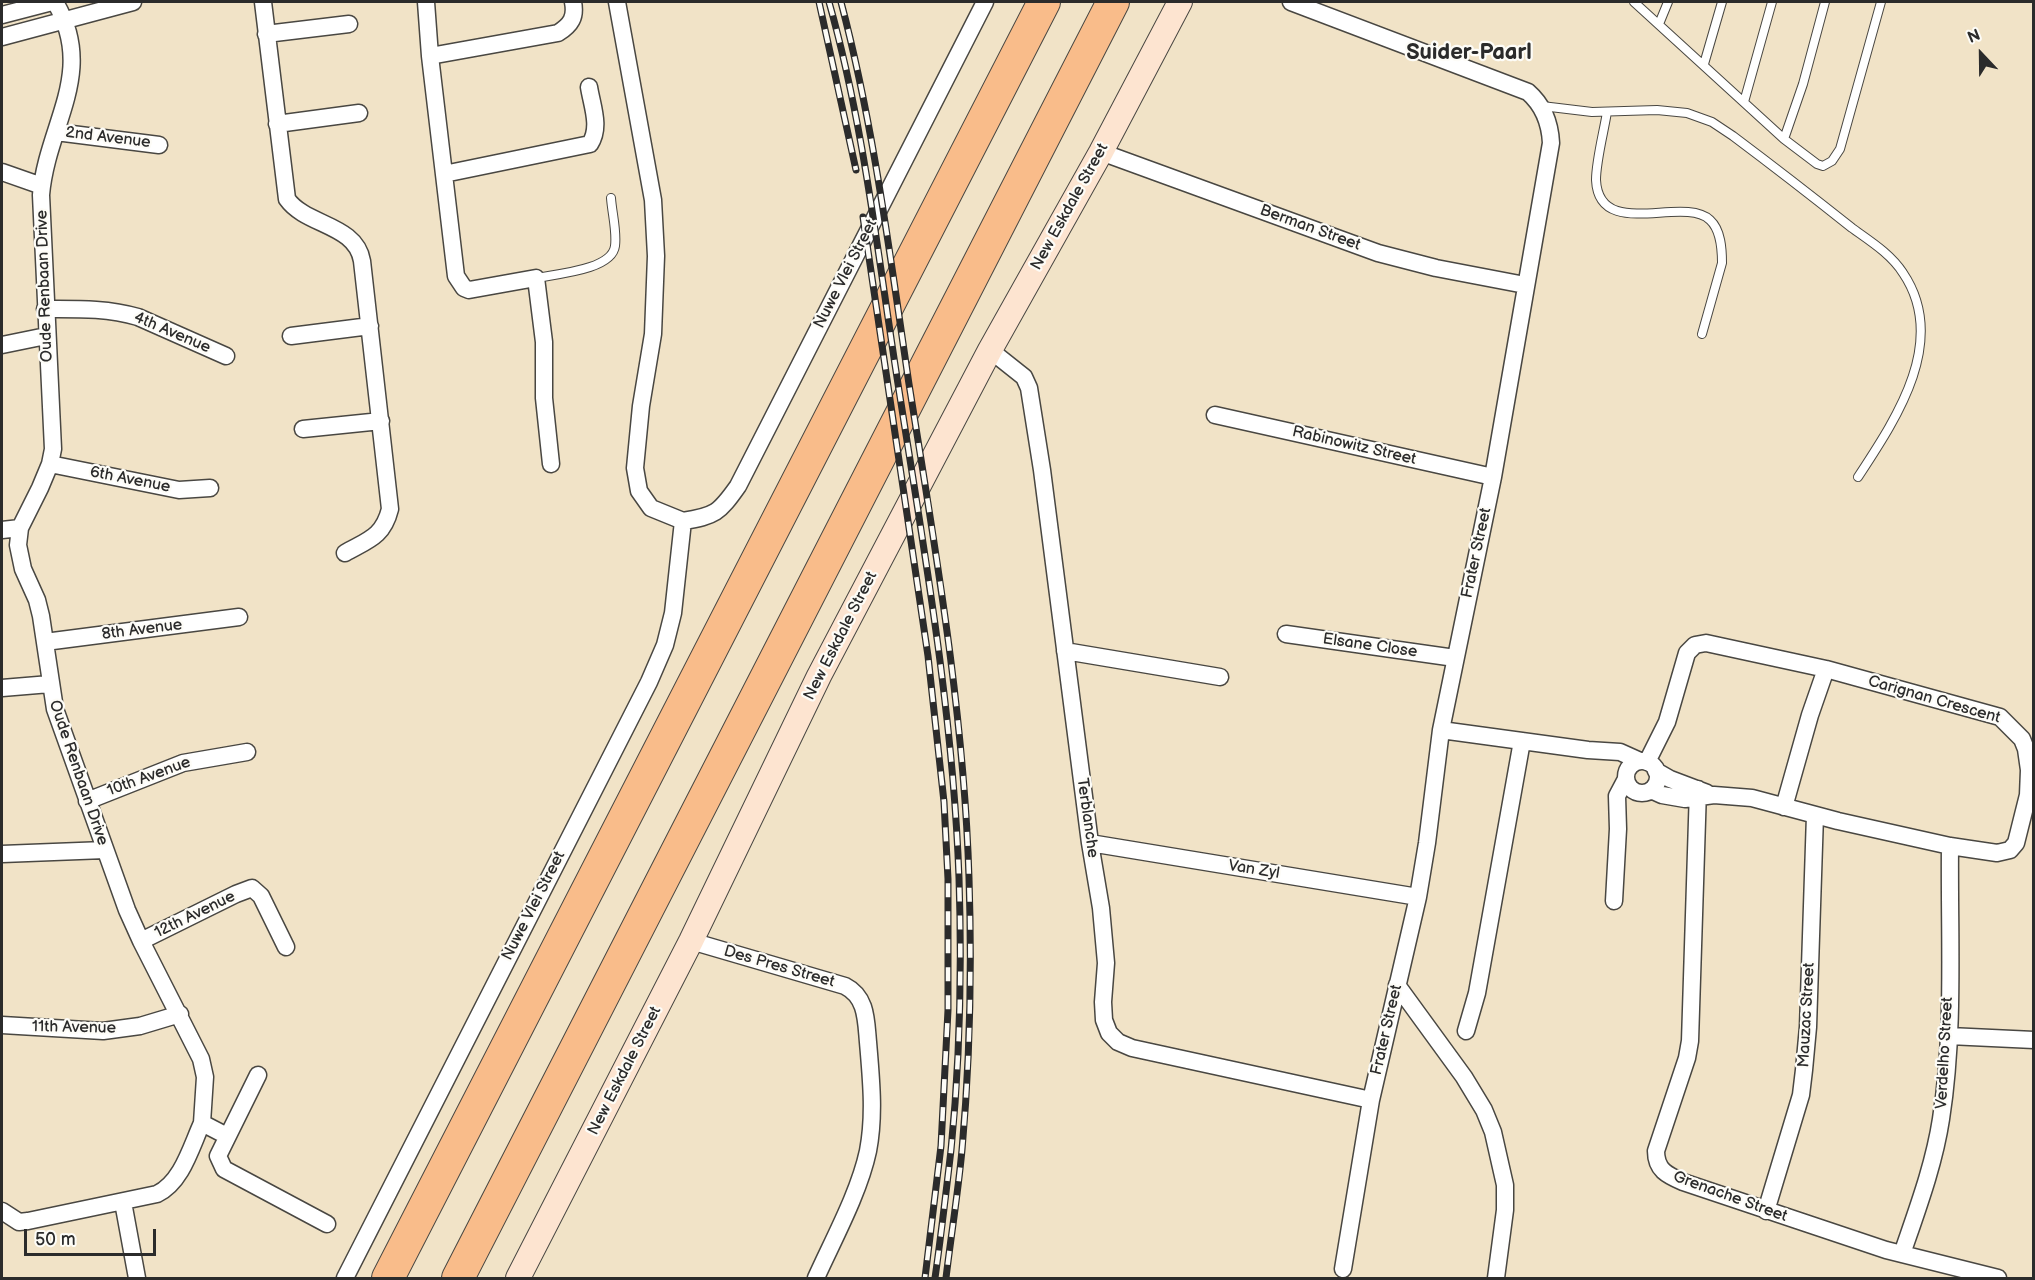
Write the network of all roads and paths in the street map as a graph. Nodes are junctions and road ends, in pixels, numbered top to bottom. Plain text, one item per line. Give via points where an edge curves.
1 (53, 2) edge
2 (133, 2) edge
3 (263, 2) edge
4 (426, 2) edge
5 (573, 2) edge
6 (617, 2) edge
7 (986, 2) edge
8 (1044, 2) edge
9 (1113, 2) edge
10 (1180, 2) edge
11 (1291, 2) edge
12 (1634, 2) edge
13 (1668, 2) edge
14 (1722, 2) edge
15 (1772, 2) edge
16 (1826, 2) edge
17 (1881, 2) edge
18 (2, 15) edge
19 (65, 19) junction
20 (349, 24) dead end
21 (1659, 24) junction
22 (266, 34) junction
23 (2, 37) edge
24 (430, 56) junction
25 (1704, 64) junction
26 (588, 87) dead end
27 (1744, 102) junction
28 (1541, 105) junction
29 (1608, 112) junction
30 (359, 113) dead end
31 (277, 124) junction
32 (56, 132) junction
33 (1784, 139) junction
34 (159, 145) dead end
35 (1101, 152) junction
36 (2, 172) edge
37 (444, 174) junction
38 (42, 186) junction
39 (611, 198) dead end
40 (536, 278) junction
41 (1526, 285) junction
42 (45, 309) junction
43 (370, 326) junction
44 (1702, 334) dead end
45 (46, 336) junction
46 (291, 336) dead end
47 (2, 345) edge
48 (990, 350) junction
49 (226, 356) dead end
50 (1215, 414) dead end
51 (381, 421) junction
52 (303, 429) dead end
53 (50, 464) junction
54 (550, 464) dead end
55 (1493, 477) junction
56 (1857, 477) dead end
57 (210, 489) dead end
58 (683, 521) junction
59 (20, 528) junction
60 (2, 530) edge
61 (345, 552) dead end
62 (239, 617) dead end
63 (1286, 634) dead end
64 (45, 642) junction
65 (1065, 651) junction
66 (1455, 658) junction
67 (1826, 669) junction
68 (1220, 677) dead end
69 (50, 684) junction
70 (2, 688) edge
71 (1441, 730) junction
72 (1522, 741) junction
73 (247, 752) dead end
74 (1639, 769) junction
75 (1644, 791) junction
76 (1704, 794) junction
77 (87, 801) junction
78 (1784, 807) junction
79 (1815, 814) junction
80 (1618, 830) junction
81 (1090, 843) junction
82 (1950, 846) junction
83 (105, 850) junction
84 (2, 854) edge
85 (1418, 897) junction
86 (1614, 901) dead end
87 (141, 941) junction
88 (691, 941) junction
89 (286, 947) dead end
90 (1397, 986) junction
91 (531, 999) junction
92 (180, 1014) junction
93 (2, 1025) edge
94 (1466, 1031) dead end
95 (1949, 1036) junction
96 (2034, 1040) edge
97 (258, 1075) dead end
98 (1371, 1100) junction
99 (202, 1123) junction
100 (227, 1136) junction
101 (123, 1202) junction
102 (1766, 1211) junction
103 (2, 1212) edge
104 (327, 1224) dead end
105 (1902, 1254) junction
106 (1342, 1269) dead end
107 (349, 1277) edge
108 (137, 1278) edge
109 (388, 1278) edge
110 (458, 1278) edge
111 (519, 1278) edge
112 (816, 1278) edge
113 (1496, 1278) edge
114 (1998, 1278) edge

1 - 18 street
1 - 19 street
2 - 19 street
3 - 22 street
4 - 24 street
5 - 24 street via 573,20 558,33
6 - 58 street via 653,200 655,234 653,334 635,468 639,491 651,508
7 - 58 street, Nuwe Vlei Street via 738,486 719,511
8 - 91 highway
9 - 110 highway
10 - 35 street, New Eskdale Street
11 - 28 street via 1516,86
12 - 21 lane
13 - 21 lane
14 - 25 lane
15 - 27 lane
16 - 33 lane
17 - 33 lane via 1836,156 1820,166
19 - 23 street
19 - 32 street, Oude Renbaan Drive via 73,68
20 - 22 street
21 - 25 lane
22 - 31 street
24 - 37 street
25 - 27 lane
26 - 37 street via 596,125 590,144
27 - 33 lane
28 - 29 lane
28 - 41 street, Frater Street via 1551,143
29 - 44 lane via 1596,178 1602,199 1615,210 1628,213 1696,213 1716,228 1722,263
29 - 56 lane via 1687,112 1712,122 1873,242 1903,272 1922,321 1921,350 1904,399
30 - 31 street
31 - 43 street via 287,199 301,212 346,235 360,250
32 - 34 street, 2nd Avenue
32 - 38 street, Oude Renbaan Drive
35 - 41 street, Berman Street via 1378,253
35 - 48 street, New Eskdale Street
36 - 38 street
37 - 40 street via 456,276 464,288 475,290
38 - 42 street, Oude Renbaan Drive
39 - 40 lane via 615,244 608,259 596,266
40 - 54 street via 544,342
41 - 55 street, Frater Street
42 - 45 street, Oude Renbaan Drive
42 - 49 street, 4th Avenue via 123,313
43 - 46 street
43 - 51 street
45 - 47 street
45 - 53 street, Oude Renbaan Drive via 53,432
48 - 65 street, Terblanche via 1024,376 1029,388
48 - 88 street, New Eskdale Street via 819,676
50 - 55 street, Rabinowitz Street
51 - 52 street
51 - 61 street via 390,500 388,519 377,536
53 - 57 street, 6th Avenue via 179,490
53 - 59 street, Oude Renbaan Drive
55 - 66 street, Frater Street
58 - 107 street, Nuwe Vlei Street via 673,613 649,682
59 - 60 street
59 - 64 street, Oude Renbaan Drive via 18,555 38,600
62 - 64 street, 8th Avenue
63 - 66 street, Elsane Close
64 - 69 street, Oude Renbaan Drive
65 - 68 street
65 - 81 street, Terblanche
66 - 71 street, Frater Street
67 - 74 street, Carignan Crescent via 1709,643 1695,645 1684,658 1667,722
67 - 78 street
67 - 82 street, Carignan Crescent via 2000,717 2022,739 2029,770 2028,795 2016,843 2010,850 1997,853
69 - 70 street
69 - 77 street, Oude Renbaan Drive via 59,723
71 - 72 street
71 - 85 street, Frater Street
72 - 74 street via 1588,750
72 - 94 street via 1477,993
73 - 77 street, 10th Avenue via 183,763
74 - 75 street via 1629,787
74 - 75 street via 1658,779
74 - 76 street
74 - 80 street via 1617,796
75 - 76 street via 1675,798
75 - 80 street via 1628,802
76 - 78 street, Carignan Crescent via 1752,798
76 - 102 street, Grenache Street via 1690,1041 1656,1161 1669,1176
77 - 83 street, Oude Renbaan Drive
78 - 79 street, Carignan Crescent
79 - 82 street, Carignan Crescent
79 - 102 street, Mauzac Street via 1808,1027 1801,1095
80 - 86 street
81 - 85 street, Van Zyl
81 - 98 street, Terblanche via 1104,937 1104,1020 1118,1042
82 - 95 street, Verdelho Street
83 - 84 street
83 - 87 street, Oude Renbaan Drive
85 - 90 street, Frater Street
87 - 89 street, 12th Avenue via 252,888 261,896
87 - 92 street, Oude Renbaan Drive
88 - 111 street, New Eskdale Street
88 - 112 street, Des Pres Street via 845,986 854,990 862,1002 872,1095 867,1152 858,1183
90 - 98 street, Frater Street
90 - 113 street via 1464,1077 1493,1132 1505,1185
91 - 107 highway
91 - 109 highway
92 - 93 street, 11th Avenue via 140,1026 103,1031
92 - 99 street, Oude Renbaan Drive via 205,1077
95 - 96 street
95 - 105 street, Verdelho Street via 1941,1120 1929,1176
97 - 100 street
98 - 106 street, Frater Street
99 - 100 street
99 - 101 street, Oude Renbaan Drive via 172,1185 157,1194
100 - 104 street via 218,1156 224,1169
101 - 103 street, Oude Renbaan Drive via 19,1222
101 - 108 street
102 - 105 street, Grenache Street
105 - 114 street, Grenache Street

